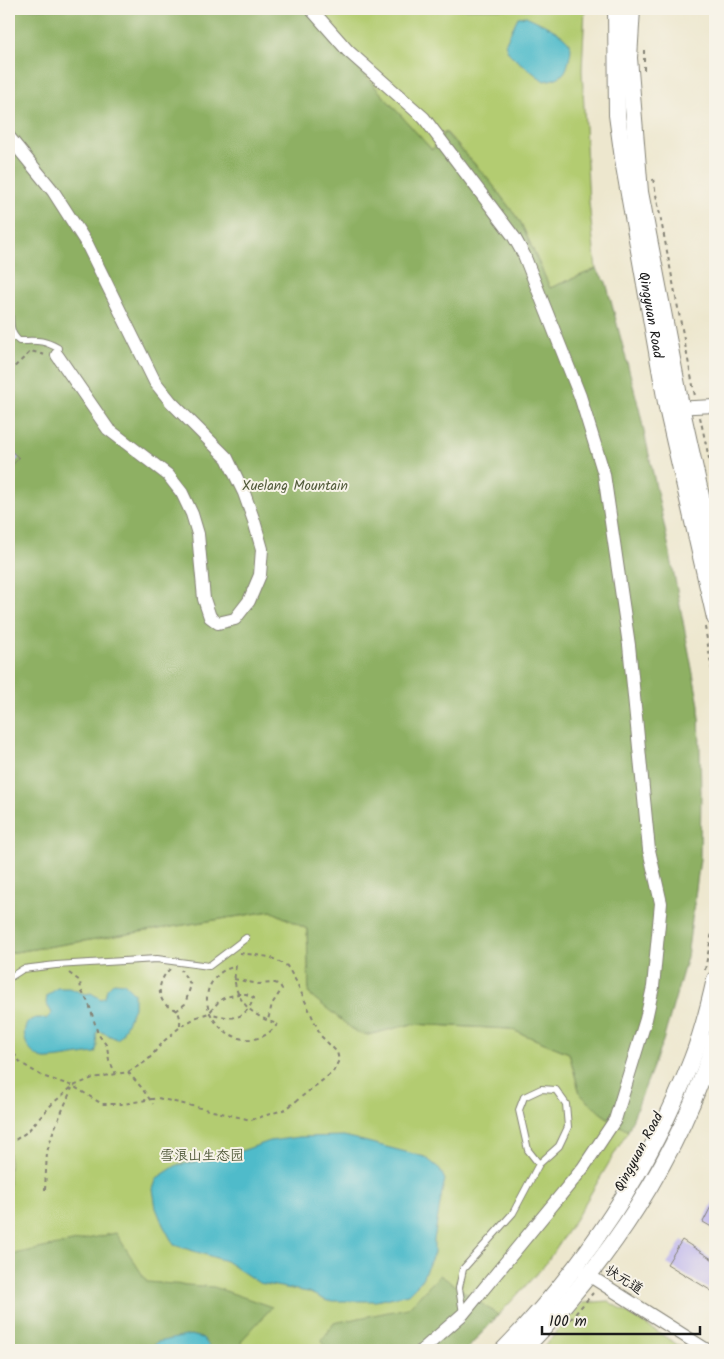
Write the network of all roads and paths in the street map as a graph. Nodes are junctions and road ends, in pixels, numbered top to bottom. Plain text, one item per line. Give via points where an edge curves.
1 (311, 9) edge
2 (616, 9) edge
3 (632, 9) edge
4 (644, 48) dead end
5 (644, 77) dead end
6 (9, 137) edge
7 (653, 175) dead end
8 (9, 305) edge
9 (53, 356) junction
10 (9, 372) edge
11 (715, 406) edge
12 (676, 408) junction
13 (715, 486) edge
14 (715, 559) edge
15 (715, 618) edge
16 (715, 916) edge
17 (246, 938) dead end
18 (231, 951) junction
19 (176, 963) junction
20 (56, 965) junction
21 (710, 974) edge
22 (9, 978) edge
23 (234, 978) junction
24 (238, 994) junction
25 (249, 1009) junction
26 (176, 1011) junction
27 (209, 1013) junction
28 (268, 1021) junction
29 (180, 1027) junction
30 (715, 1039) edge
31 (9, 1048) edge
32 (128, 1072) junction
33 (116, 1074) junction
34 (73, 1086) junction
35 (149, 1098) junction
36 (153, 1104) dead end
37 (9, 1144) edge
38 (539, 1164) junction
39 (45, 1190) dead end
40 (583, 1271) junction
41 (463, 1314) junction
42 (422, 1350) edge
43 (503, 1350) edge
44 (523, 1350) edge
45 (707, 1350) edge

1 - 41 street via 348,51 424,118 514,237 580,396 604,474 629,645 649,850 661,903 653,987 615,1120 583,1168
2 - 12 street, Qingyuan Road via 617,115 624,166
3 - 12 street, Qingyuan Road via 629,58 640,192
4 - 5 path
6 - 9 street via 53,192 87,244 155,382 227,458 244,493 262,549 260,575 249,601 234,619 218,623 210,618 204,599 198,534 182,493 168,475 108,429
7 - 12 path, Qingyuan Road
8 - 9 lane via 13,336 19,341 36,340 58,348
9 - 10 path via 31,351
11 - 12 street
12 - 13 path, Qingyuan Road
12 - 14 street, Qingyuan Road
12 - 15 street, Qingyuan Road
16 - 21 path
17 - 18 lane
18 - 19 lane via 208,966
18 - 35 path via 270,957 287,966 321,1036 337,1052 339,1060 333,1072 286,1109 251,1120
19 - 20 lane via 157,959
19 - 26 path via 191,984 185,1004
19 - 26 path via 160,982 160,990 165,1004
20 - 22 lane via 23,969
20 - 33 path via 80,981
21 - 40 street, Qingyuan Road via 692,1058 672,1106 596,1240
23 - 24 path
23 - 27 path via 236,966 220,973 210,984 206,998
23 - 28 path via 280,985 282,989 272,1004
24 - 25 path
24 - 25 path via 254,998
24 - 27 path via 220,1000
25 - 27 path via 240,1017 231,1018
25 - 28 path
26 - 29 path
27 - 28 path via 222,1030 237,1037 252,1039 266,1035 278,1024
27 - 29 path
29 - 32 path via 147,1061
30 - 40 street, Qingyuan Road via 689,1109 661,1165 624,1227
31 - 34 path via 20,1063 42,1076
32 - 33 path
32 - 35 path
33 - 34 path
34 - 35 path via 102,1104 123,1104
34 - 37 path via 27,1132
34 - 39 path via 47,1152
35 - 36 path
38 - 38 lane via 559,1146 568,1127 566,1104 556,1090 541,1089 524,1097 519,1110 528,1150
38 - 41 lane via 513,1213 463,1269 458,1288
40 - 43 street, Qingyuan Road
40 - 44 street, Qingyuan Road via 544,1328
40 - 45 street, 状元道
41 - 42 street

